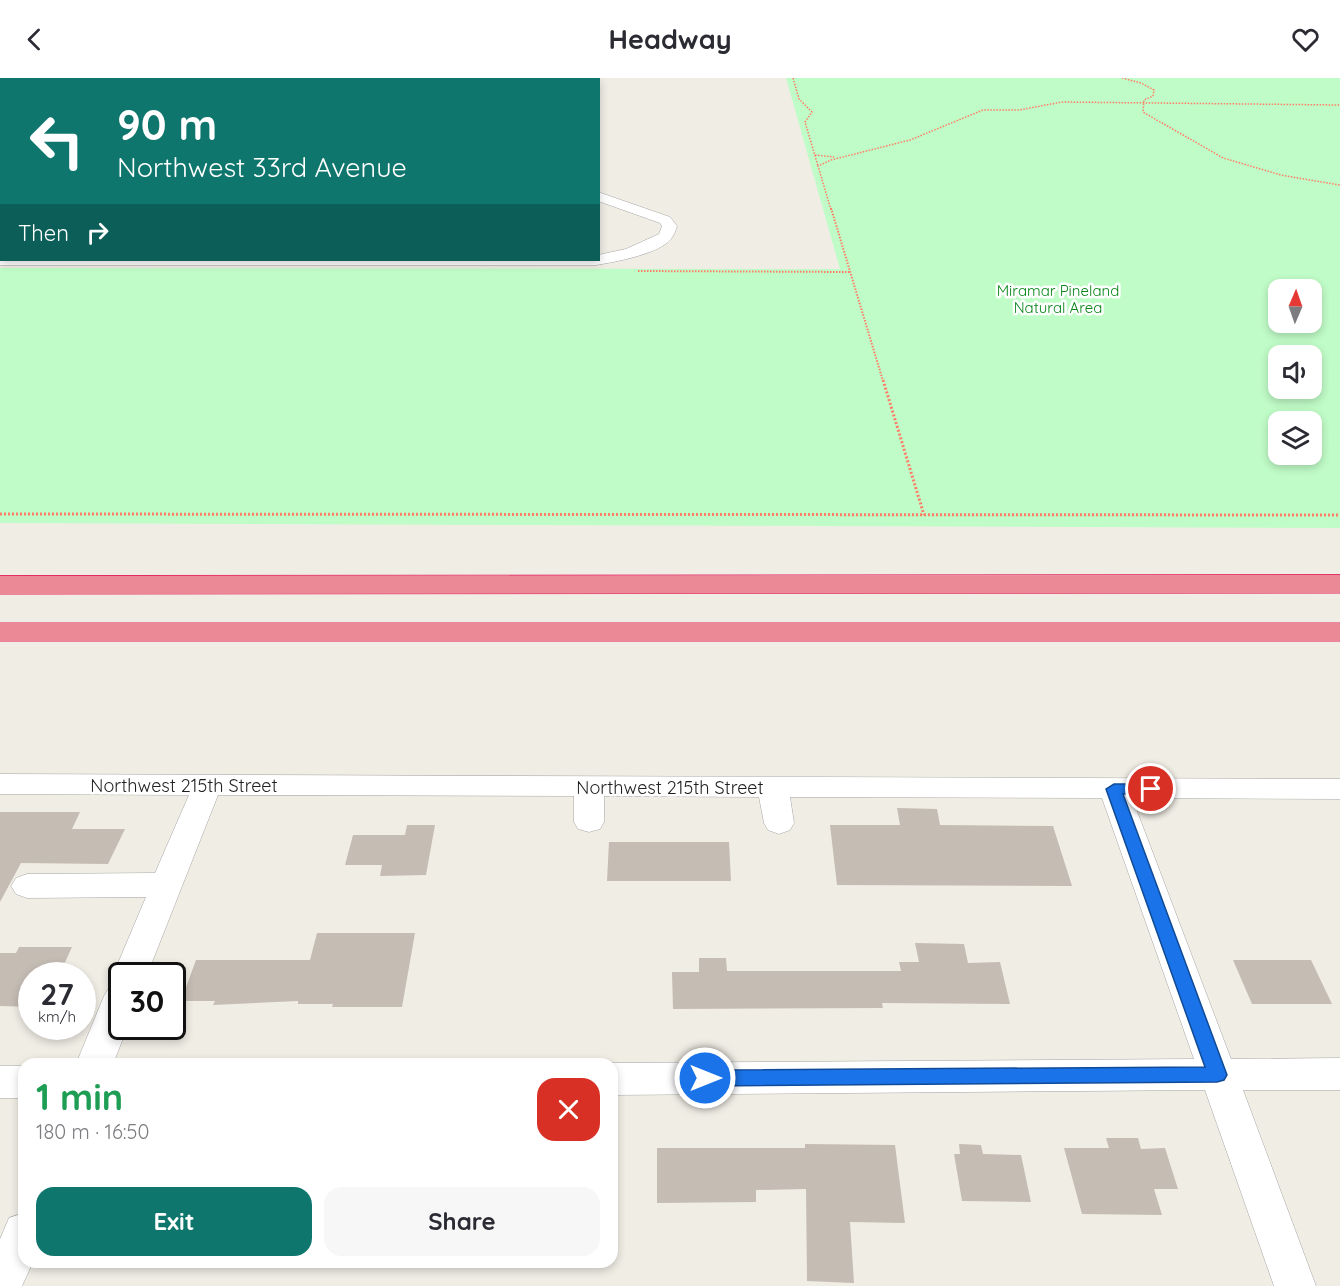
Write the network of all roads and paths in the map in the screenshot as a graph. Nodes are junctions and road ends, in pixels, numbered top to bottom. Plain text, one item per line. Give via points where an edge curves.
1 (793, 78) edge
2 (1122, 78) edge
3 (1143, 104) junction
4 (1340, 105) edge
5 (814, 154) junction
6 (839, 158) junction
7 (818, 166) junction
8 (1340, 185) edge
9 (600, 197) edge
10 (600, 259) edge
11 (0, 514) edge
12 (924, 514) junction
13 (1340, 515) edge
14 (1340, 584) edge
15 (0, 585) edge
16 (0, 632) edge
17 (1340, 632) edge
18 (0, 784) edge
19 (207, 786) junction
20 (590, 787) junction
21 (773, 788) junction
22 (1114, 789) junction
23 (1340, 789) edge
24 (589, 822) dead end
25 (779, 822) dead end
26 (167, 885) junction
27 (27, 886) dead end
28 (135, 962) edge
29 (108, 1030) edge
30 (96, 1058) edge
31 (1340, 1074) edge
32 (1217, 1075) junction
33 (618, 1079) edge
34 (0, 1082) edge
35 (18, 1083) edge
36 (18, 1246) edge
37 (1, 1286) edge
38 (1295, 1286) edge

1 - 5 path via 799,99 812,112 805,122
2 - 3 path via 1154,90
3 - 4 path
3 - 6 path via 1062,102 1019,110 983,110 910,140
3 - 8 path via 1143,112 1223,158 1281,175
5 - 6 path
5 - 7 path
6 - 7 path
7 - 12 path
9 - 10 street via 665,220 670,226 665,237 647,248
11 - 12 path
12 - 13 path
14 - 15 highway
16 - 17 highway
18 - 19 street, Northwest 215th Street
19 - 20 street, Northwest 215th Street
19 - 26 street
20 - 21 street, Northwest 215th Street
20 - 24 street
21 - 22 street, Northwest 215th Street
21 - 25 street
22 - 23 street, Northwest 215th Street
22 - 32 street
26 - 27 street
26 - 28 street
29 - 30 street
31 - 32 street
32 - 33 street
32 - 38 street
34 - 35 street
36 - 37 street

